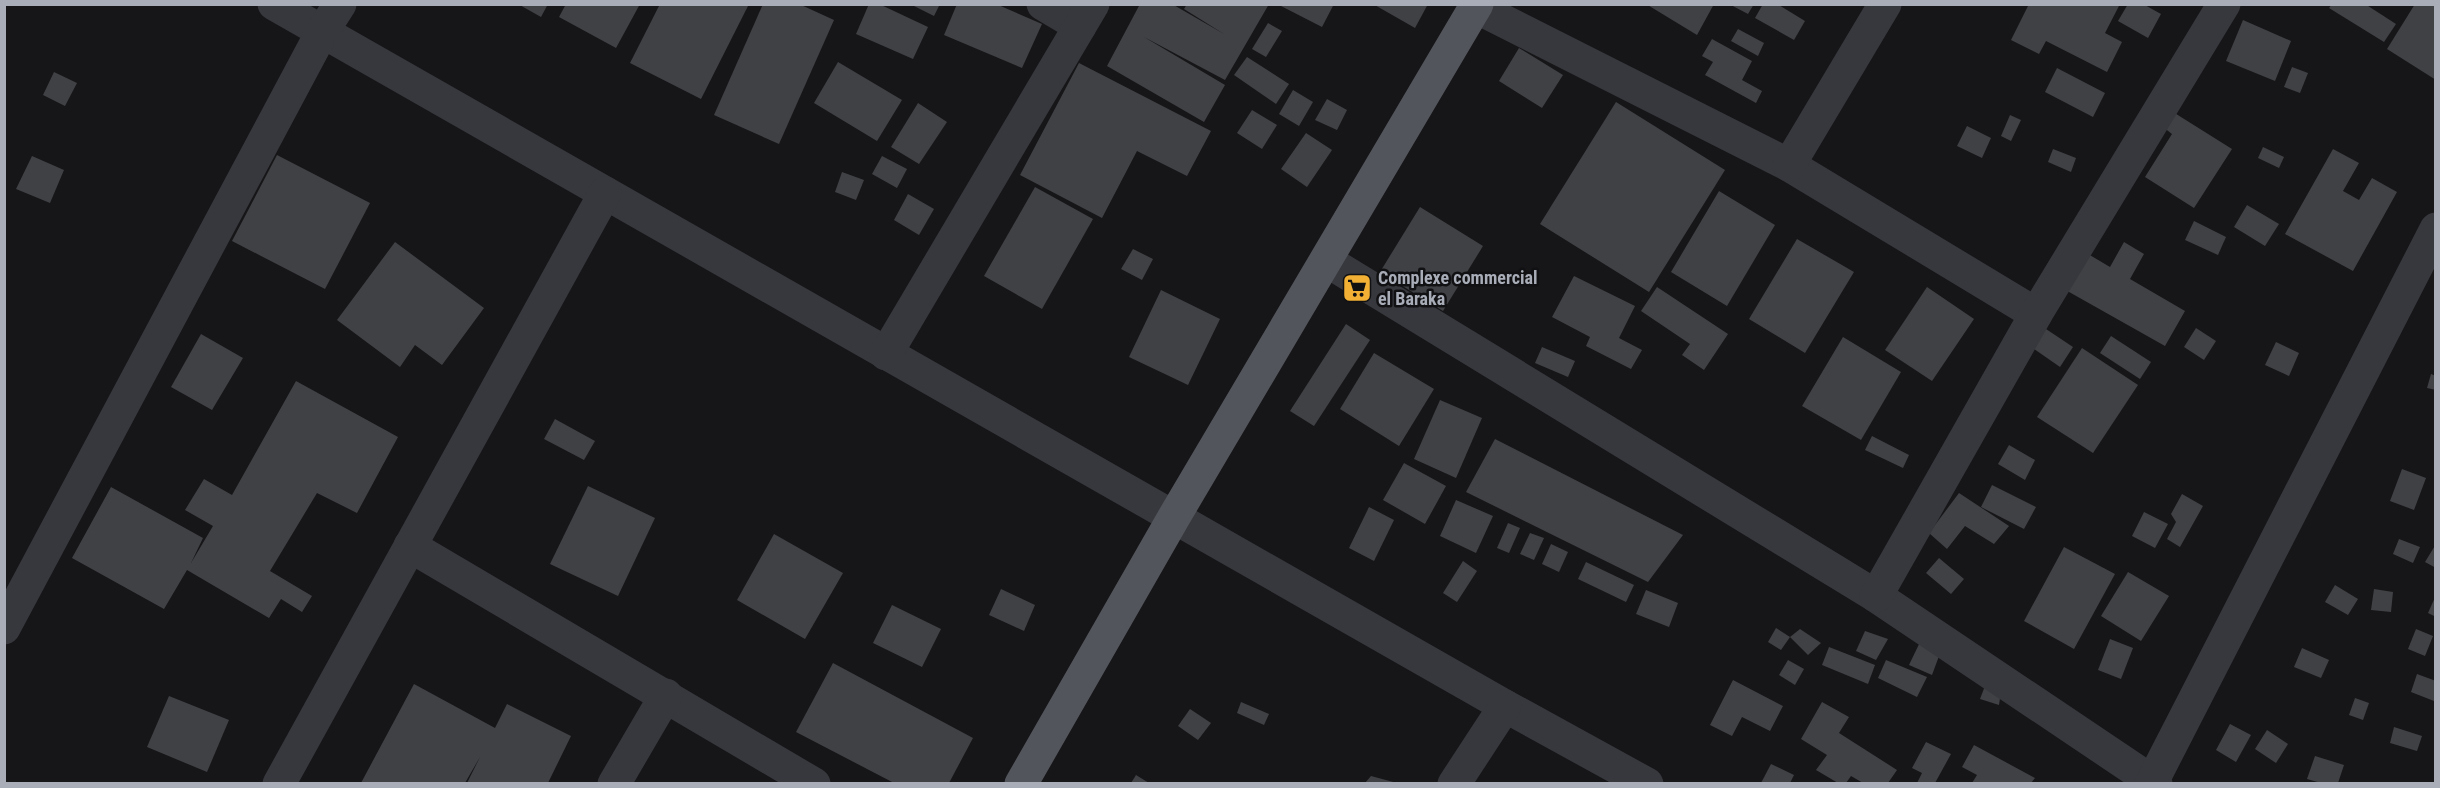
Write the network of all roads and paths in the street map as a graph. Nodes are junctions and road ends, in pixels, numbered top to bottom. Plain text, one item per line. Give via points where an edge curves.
1 (274, 4) edge
2 (340, 4) edge
3 (1043, 4) edge
4 (1885, 4) edge
5 (2224, 4) edge
6 (1476, 6) edge
7 (1087, 15) edge
8 (322, 32) junction
9 (1789, 165) junction
10 (605, 193) junction
11 (2436, 229) edge
12 (1327, 261) junction
13 (2036, 314) junction
14 (886, 354) junction
15 (1174, 518) junction
16 (410, 546) junction
17 (1876, 596) junction
18 (4, 628) edge
19 (666, 695) junction
20 (1504, 706) junction
21 (279, 783) edge
22 (614, 783) edge
23 (814, 783) edge
24 (1022, 783) edge
25 (1454, 783) edge
26 (1647, 783) edge
27 (2153, 783) edge

1 - 8 street
2 - 8 street
3 - 7 street
4 - 9 street
5 - 13 street
6 - 9 street
6 - 12 main road
7 - 14 street
8 - 10 street
8 - 18 street
9 - 13 street
10 - 14 street
10 - 16 street
11 - 27 street
12 - 15 main road
12 - 17 street
13 - 17 street
14 - 15 street
15 - 20 street
15 - 24 main road
16 - 19 street
16 - 21 street
17 - 27 street
19 - 22 street
19 - 23 street
20 - 25 street
20 - 26 street

